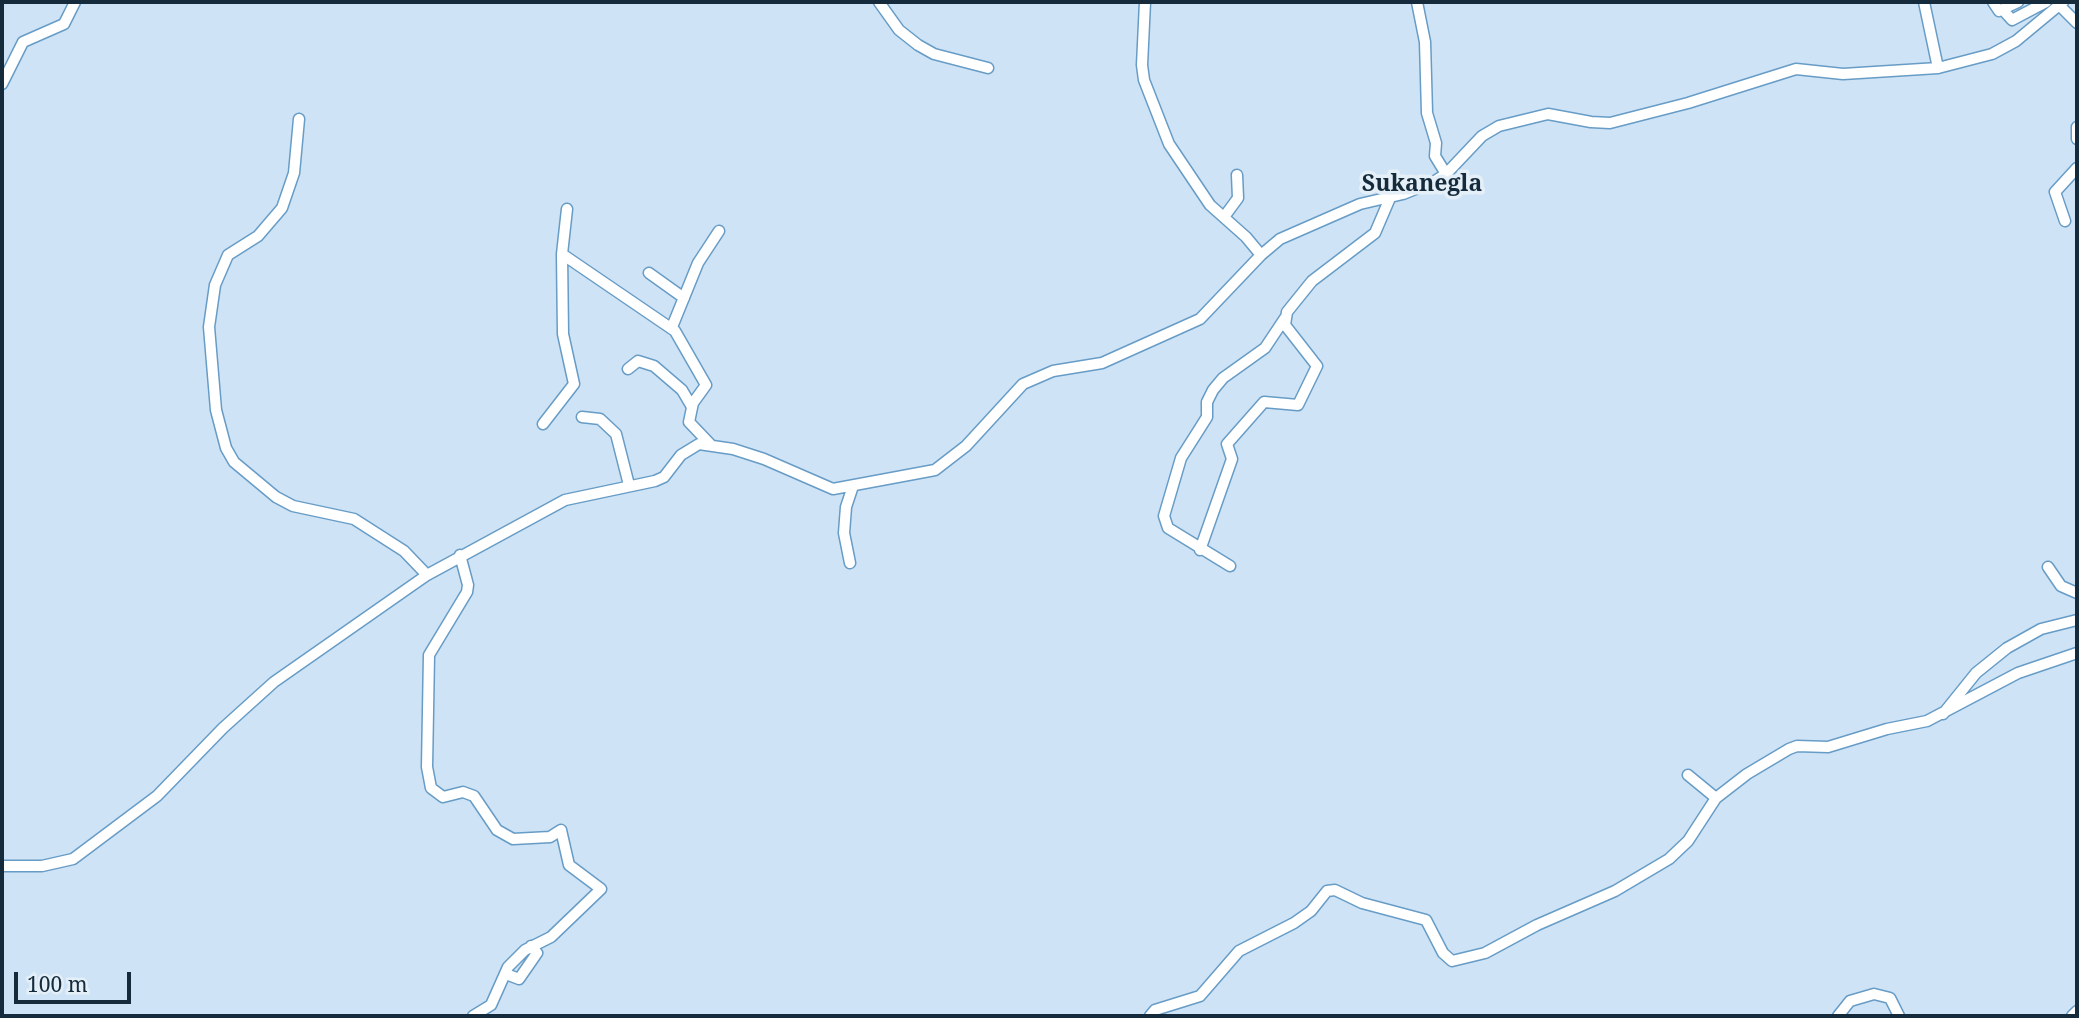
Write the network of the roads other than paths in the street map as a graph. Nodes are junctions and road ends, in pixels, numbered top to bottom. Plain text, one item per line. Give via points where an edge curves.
1 (75, 2) edge
2 (879, 2) edge
3 (1145, 2) edge
4 (1417, 2) edge
5 (1924, 2) edge
6 (1993, 2) edge
7 (2018, 2) edge
8 (2046, 2) edge
9 (2061, 3) edge
10 (2003, 10) junction
11 (2077, 23) edge
12 (988, 68) dead end
13 (1938, 68) junction
14 (2, 85) edge
15 (299, 119) dead end
16 (2077, 127) edge
17 (2077, 139) edge
18 (2077, 168) edge
19 (1446, 174) junction
20 (1237, 176) dead end
21 (1390, 198) junction
22 (567, 209) dead end
23 (1223, 217) junction
24 (2065, 222) dead end
25 (719, 231) dead end
26 (562, 254) junction
27 (1261, 255) junction
28 (649, 273) dead end
29 (684, 298) junction
30 (1285, 318) junction
31 (671, 327) junction
32 (628, 369) dead end
33 (692, 407) junction
34 (582, 417) dead end
35 (543, 424) dead end
36 (710, 444) junction
37 (629, 485) junction
38 (853, 486) junction
39 (1200, 550) junction
40 (460, 555) junction
41 (850, 563) dead end
42 (1230, 566) dead end
43 (2048, 567) dead end
44 (426, 575) junction
45 (2077, 593) edge
46 (2077, 620) edge
47 (2077, 653) edge
48 (1943, 715) junction
49 (1688, 775) dead end
50 (1716, 797) junction
51 (2, 866) edge
52 (2077, 1011) edge
53 (473, 1016) edge
54 (1150, 1016) edge
55 (1838, 1016) edge
56 (1899, 1016) edge
57 (2072, 1016) edge

1 - 14 street via 64,24 23,42
2 - 12 street via 899,30 918,46
3 - 23 street via 1142,65 1151,104 1195,187
4 - 19 street via 1427,114 1435,156
5 - 13 street
6 - 10 street via 1997,10
7 - 10 street
8 - 10 street via 2012,20
9 - 11 street
9 - 13 street via 1992,54
13 - 19 street via 1843,74 1796,69 1610,122 1548,114 1517,119 1482,136
15 - 44 street via 294,173 282,208 258,236 228,255 215,285 209,327 216,410 226,448 234,462 284,502 354,519 404,551
16 - 17 street
18 - 24 street via 2055,192
19 - 21 street
20 - 23 street via 1238,198
21 - 27 street via 1360,204 1301,229
21 - 30 street via 1375,233 1303,289
22 - 26 street
23 - 27 street
25 - 29 street via 698,262
26 - 31 street
26 - 35 street via 564,345 574,384
27 - 38 street via 1200,319 1102,363 1053,372 1023,384 966,446 935,470
28 - 29 street
29 - 31 street
30 - 39 street via 1265,348 1218,383 1208,402 1207,417 1181,458 1164,521
30 - 39 street via 1285,325 1317,366 1297,405 1264,402 1227,444 1232,459
31 - 33 street via 706,385
32 - 33 street via 638,361 654,366 682,390
33 - 36 street via 690,423
34 - 37 street via 600,419 616,434
36 - 37 street via 689,449 664,477
36 - 38 street via 764,459 827,488
37 - 40 street via 565,500
38 - 41 street via 844,533
39 - 42 street
40 - 44 street
40 - 53 street via 467,592 429,655 431,788 443,797 463,792 474,796 497,830 513,839 550,837 561,830 569,865 601,889 551,937 531,946 508,967 489,1007
43 - 45 street via 2061,586
44 - 51 street via 274,682 157,796 73,859 42,866
46 - 48 street via 2041,629 2007,648 1962,687
47 - 48 street via 2018,673
48 - 50 street via 1828,747 1797,746
49 - 50 street
50 - 54 street via 1688,841 1669,859 1615,891 1485,954 1452,961 1426,920 1327,891 1294,923 1239,951 1200,996 1155,1010
52 - 57 street
55 - 56 street via 1850,1001 1874,994 1890,998

